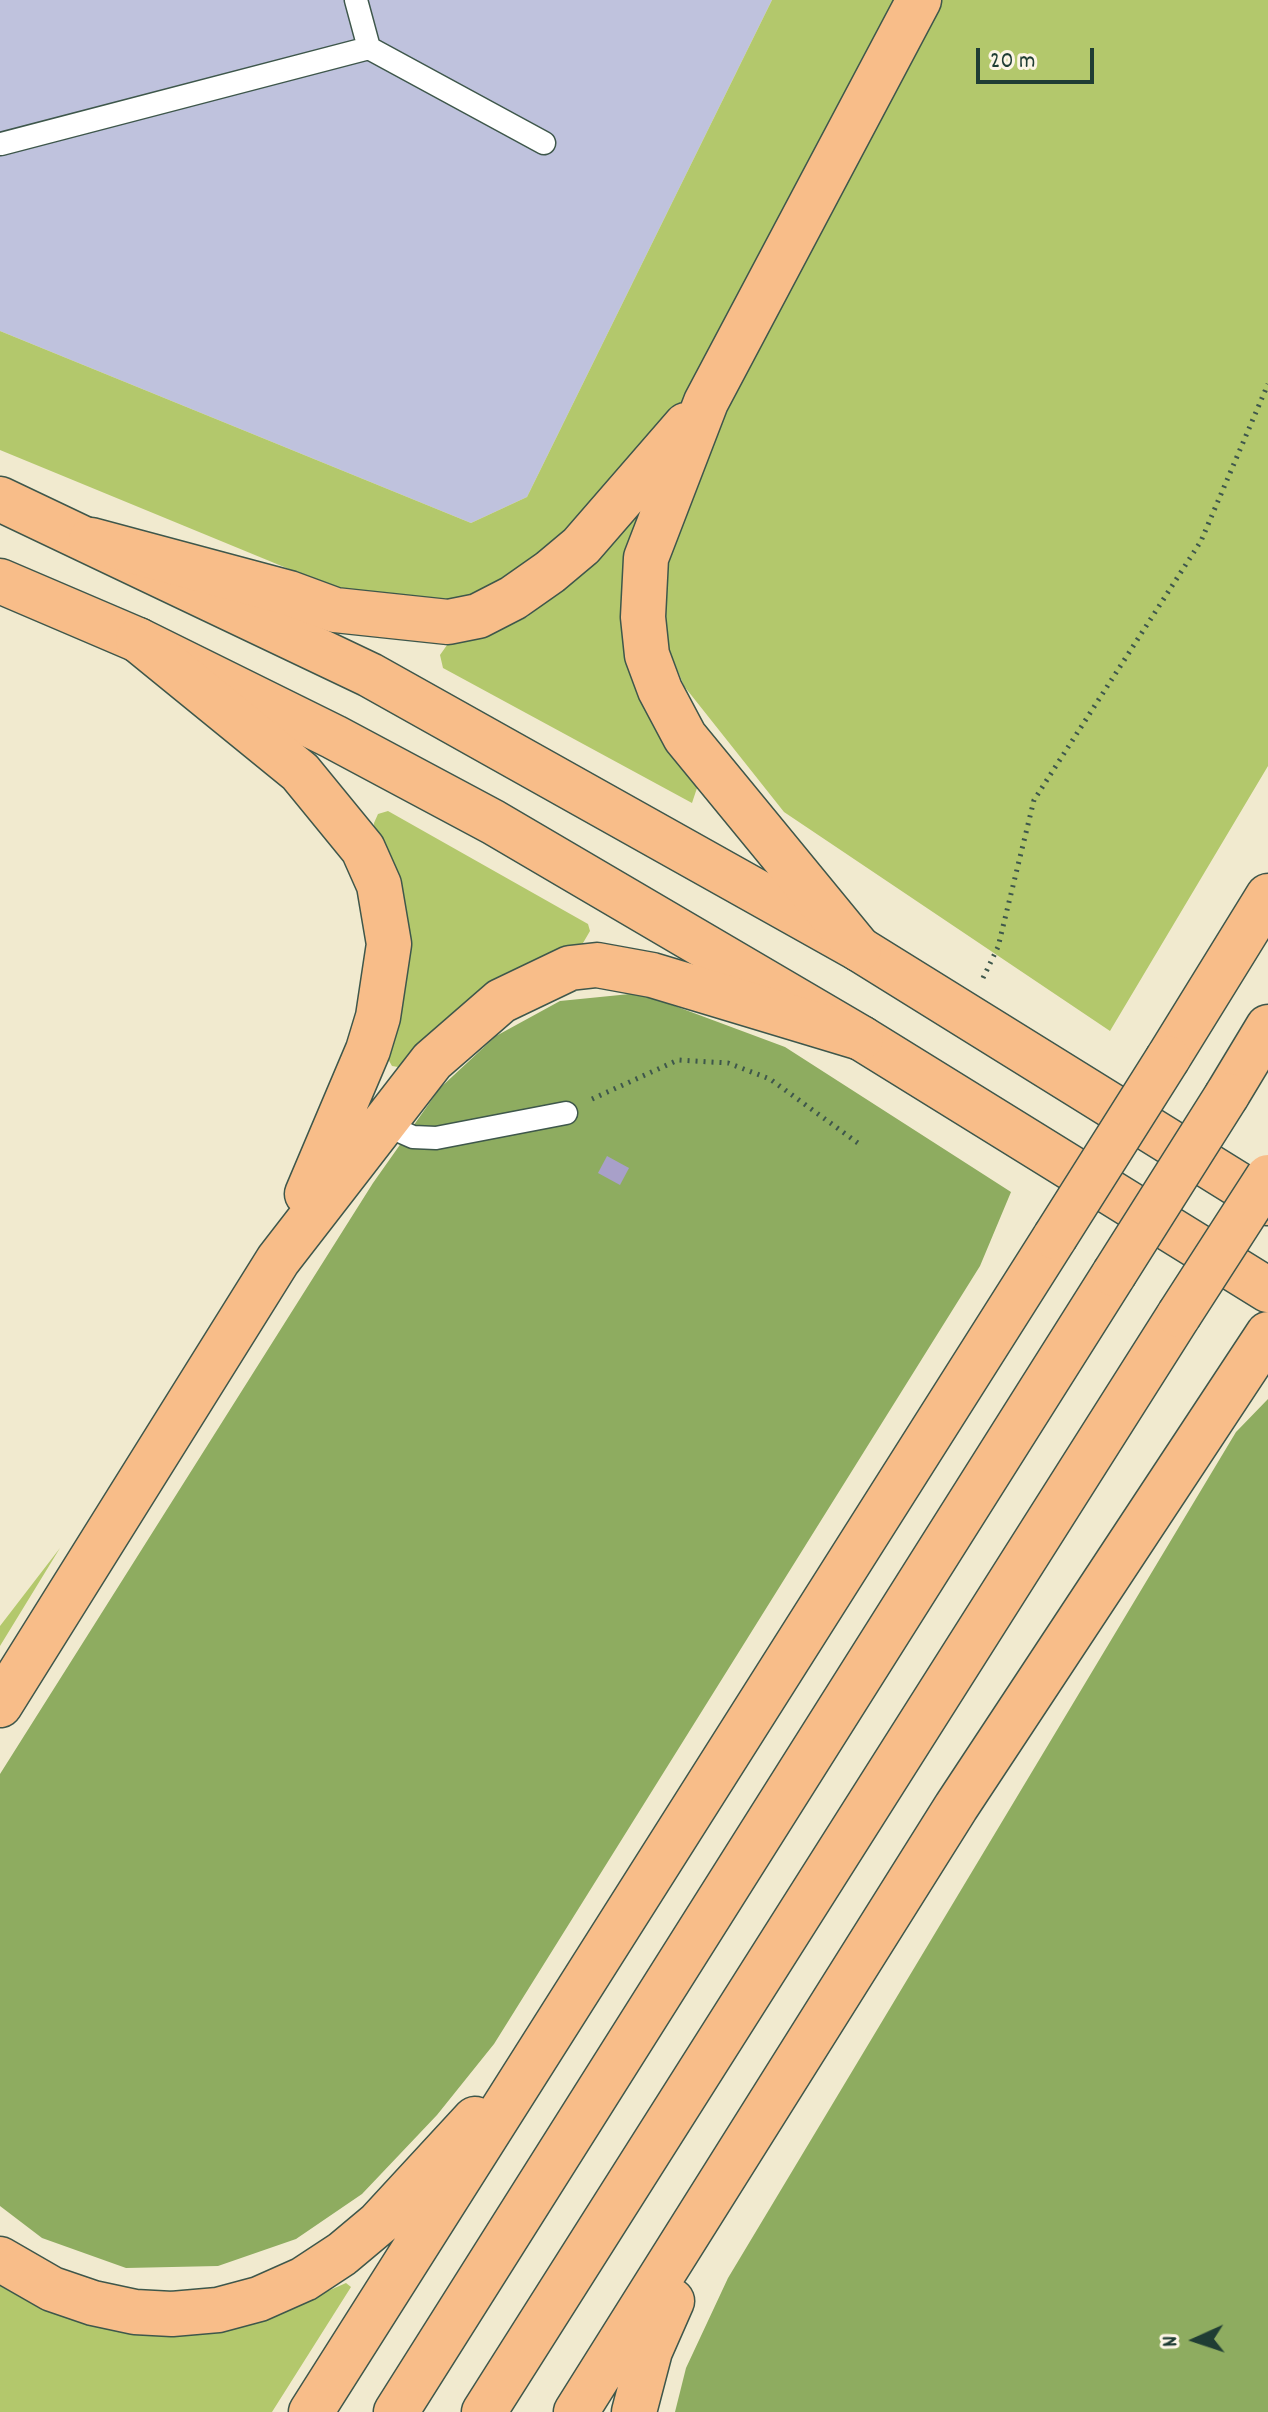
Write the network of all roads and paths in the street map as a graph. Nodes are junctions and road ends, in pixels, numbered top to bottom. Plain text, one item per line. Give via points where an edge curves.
1 (356, 0) edge
2 (919, 0) edge
3 (369, 48) junction
4 (544, 143) dead end
5 (1, 144) edge
6 (1268, 384) edge
7 (706, 402) junction
8 (0, 499) edge
9 (91, 540) junction
10 (0, 581) edge
11 (138, 640) junction
12 (1268, 896) edge
13 (859, 949) junction
14 (966, 1016) junction
15 (1268, 1027) edge
16 (861, 1038) junction
17 (566, 1113) joint
18 (381, 1123) junction
19 (862, 1146) dead end
20 (1268, 1177) edge
21 (1268, 1203) edge
22 (278, 1260) junction
23 (1268, 1290) edge
24 (1260, 1347) edge
25 (0, 1705) edge
26 (534, 2062) junction
27 (732, 2166) junction
28 (0, 2259) edge
29 (311, 2412) edge
30 (396, 2412) edge
31 (484, 2412) edge
32 (576, 2412) edge
33 (634, 2412) edge

1 - 3 lane
2 - 7 highway
3 - 4 lane
3 - 5 lane
6 - 14 path via 1201,541 1034,800 998,947
7 - 9 highway via 581,546 513,598 478,616 448,622 335,610
7 - 13 highway via 646,558 647,655 685,737
8 - 9 highway
9 - 13 highway via 370,675
10 - 11 highway
11 - 16 highway via 493,822
11 - 22 highway via 300,772 363,849 386,911 389,944 368,1050
12 - 26 highway, bridge
13 - 14 highway
14 - 21 highway
15 - 30 highway, bridge
16 - 18 highway via 623,968 570,968 501,1001 464,1029
16 - 23 highway
17 - 18 lane via 436,1138 413,1137
17 - 19 path via 678,1060 728,1063 770,1079
18 - 22 highway
20 - 31 highway, bridge
22 - 25 highway
24 - 27 highway via 956,1807
26 - 28 highway via 452,2141 379,2223 304,2279 259,2299 218,2310 135,2312 52,2289
26 - 29 highway
27 - 32 highway
27 - 33 highway via 650,2351

